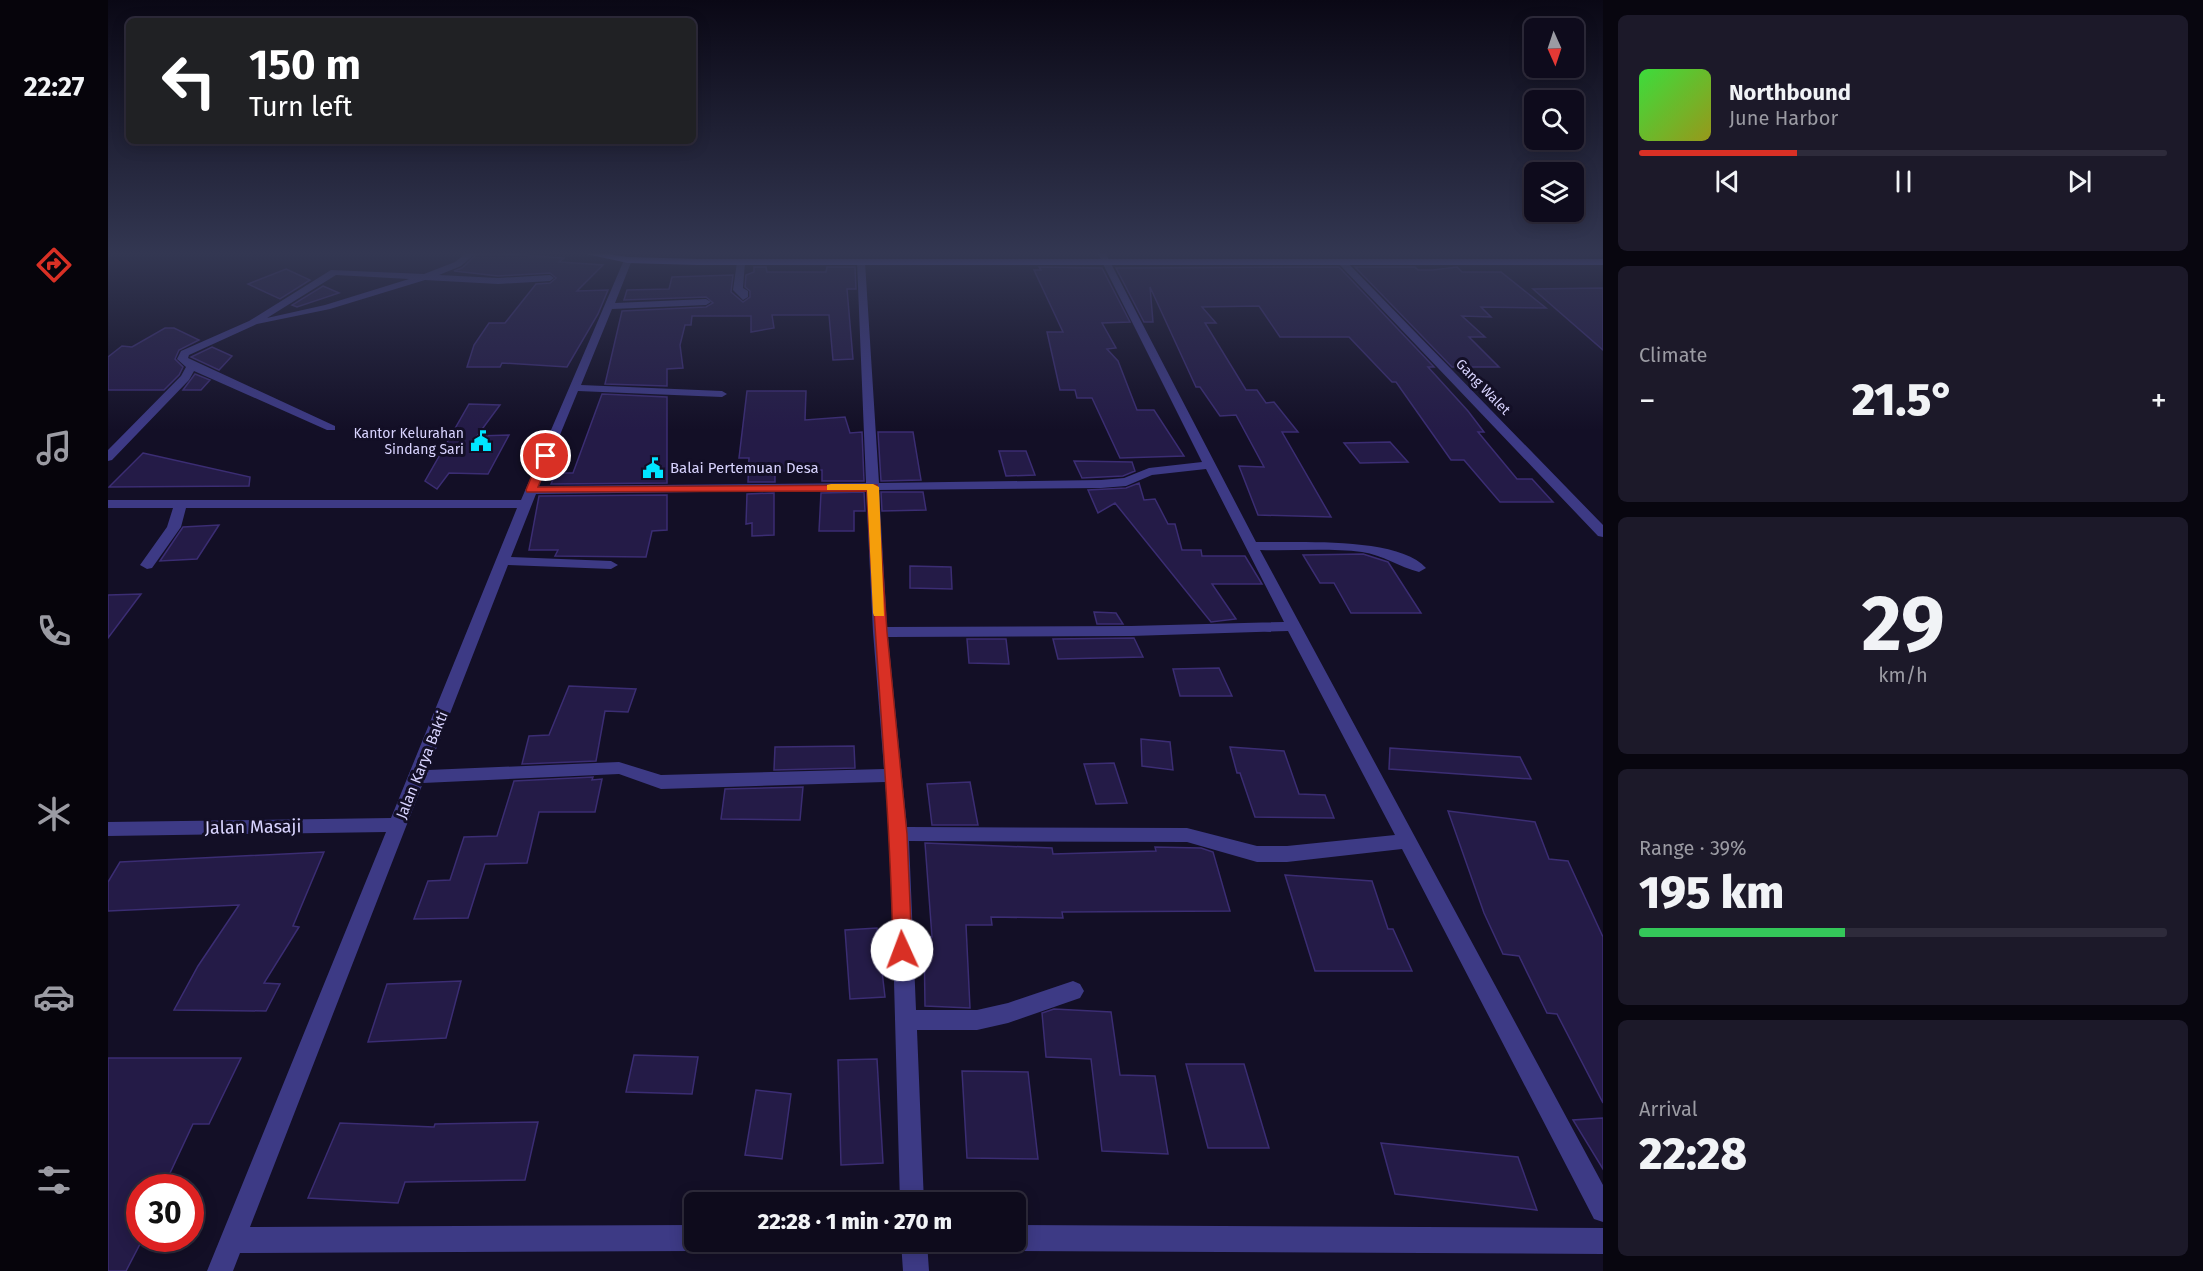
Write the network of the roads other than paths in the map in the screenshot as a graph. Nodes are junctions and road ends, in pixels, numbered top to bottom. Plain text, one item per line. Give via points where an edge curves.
1 (270, 311) edge
2 (313, 311) edge
3 (607, 311) edge
4 (863, 311) edge
5 (1131, 311) edge
6 (1390, 311) edge
7 (244, 327) junction
8 (192, 366) junction
9 (576, 388) junction
10 (722, 394) dead end
11 (331, 428) dead end
12 (108, 457) edge
13 (1211, 465) junction
14 (873, 487) junction
15 (529, 497) junction
16 (108, 504) edge
17 (181, 504) junction
18 (1603, 532) edge
19 (1251, 546) junction
20 (505, 561) junction
21 (147, 565) dead end
22 (611, 565) dead end
23 (1419, 568) dead end
24 (1293, 626) junction
25 (880, 632) junction
26 (893, 775) junction
27 (417, 777) junction
28 (398, 825) junction
29 (108, 829) edge
30 (899, 834) junction
31 (1407, 841) junction
32 (1072, 991) dead end
33 (904, 1020) junction
34 (912, 1192) edge
35 (1603, 1210) edge
36 (684, 1238) edge
37 (1026, 1238) edge
38 (232, 1240) junction
39 (1603, 1241) edge
40 (915, 1252) edge
41 (220, 1271) edge
42 (916, 1271) edge

1 - 7 street
2 - 7 street
3 - 9 street, Jalan Karya Bakti
4 - 14 street
5 - 13 street
6 - 18 street, Gang Walet
7 - 8 street via 185,353 182,359
8 - 11 street
8 - 12 street via 182,383
9 - 10 street
9 - 15 street, Jalan Karya Bakti
13 - 14 street via 1149,472 1126,482 1101,484
13 - 19 street
14 - 15 street
14 - 25 street
15 - 17 street
15 - 20 street, Jalan Karya Bakti
16 - 17 street
17 - 21 street via 174,527
19 - 23 street via 1363,548
19 - 24 street
20 - 22 street
20 - 27 street, Jalan Karya Bakti
24 - 25 street
24 - 31 street
25 - 26 street
26 - 27 street via 661,782 619,768
26 - 30 street
27 - 28 street, Jalan Karya Bakti
28 - 29 street, Jalan Masaji
28 - 38 street, Jalan Karya Bakti
30 - 31 street via 1187,836 1257,854
30 - 33 street
31 - 35 street
32 - 33 street via 976,1020
33 - 34 street
36 - 38 street
37 - 39 street
38 - 41 street, Jalan Karya Bakti
40 - 42 street

